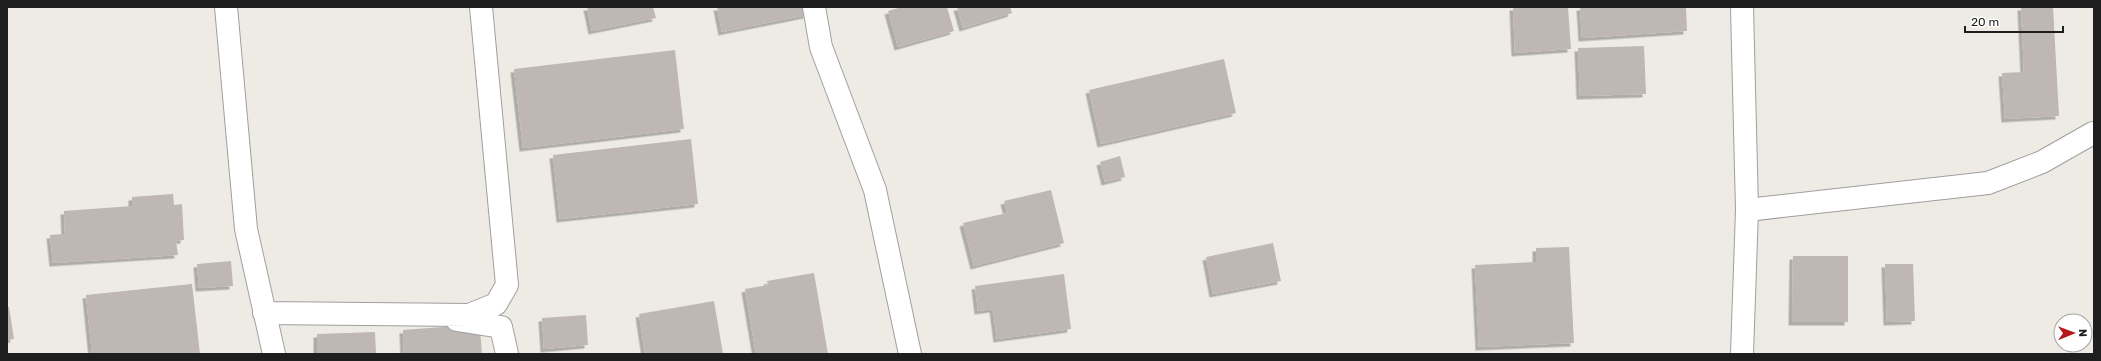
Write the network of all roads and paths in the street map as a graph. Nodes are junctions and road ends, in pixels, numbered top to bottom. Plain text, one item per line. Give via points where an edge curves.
1 (226, 7) edge
2 (481, 7) edge
3 (814, 7) edge
4 (1742, 7) edge
5 (2093, 134) dead end
6 (1747, 210) junction
7 (264, 313) junction
8 (424, 315) junction
9 (274, 354) edge
10 (506, 354) edge
11 (910, 354) edge
12 (1742, 354) edge

1 - 7 street via 246,229
2 - 8 street via 507,285 496,304 469,315
3 - 11 street via 821,47 875,190
4 - 6 street
5 - 6 street via 2042,162 1988,183
6 - 12 street
7 - 8 street
7 - 9 street
8 - 10 street via 501,327

